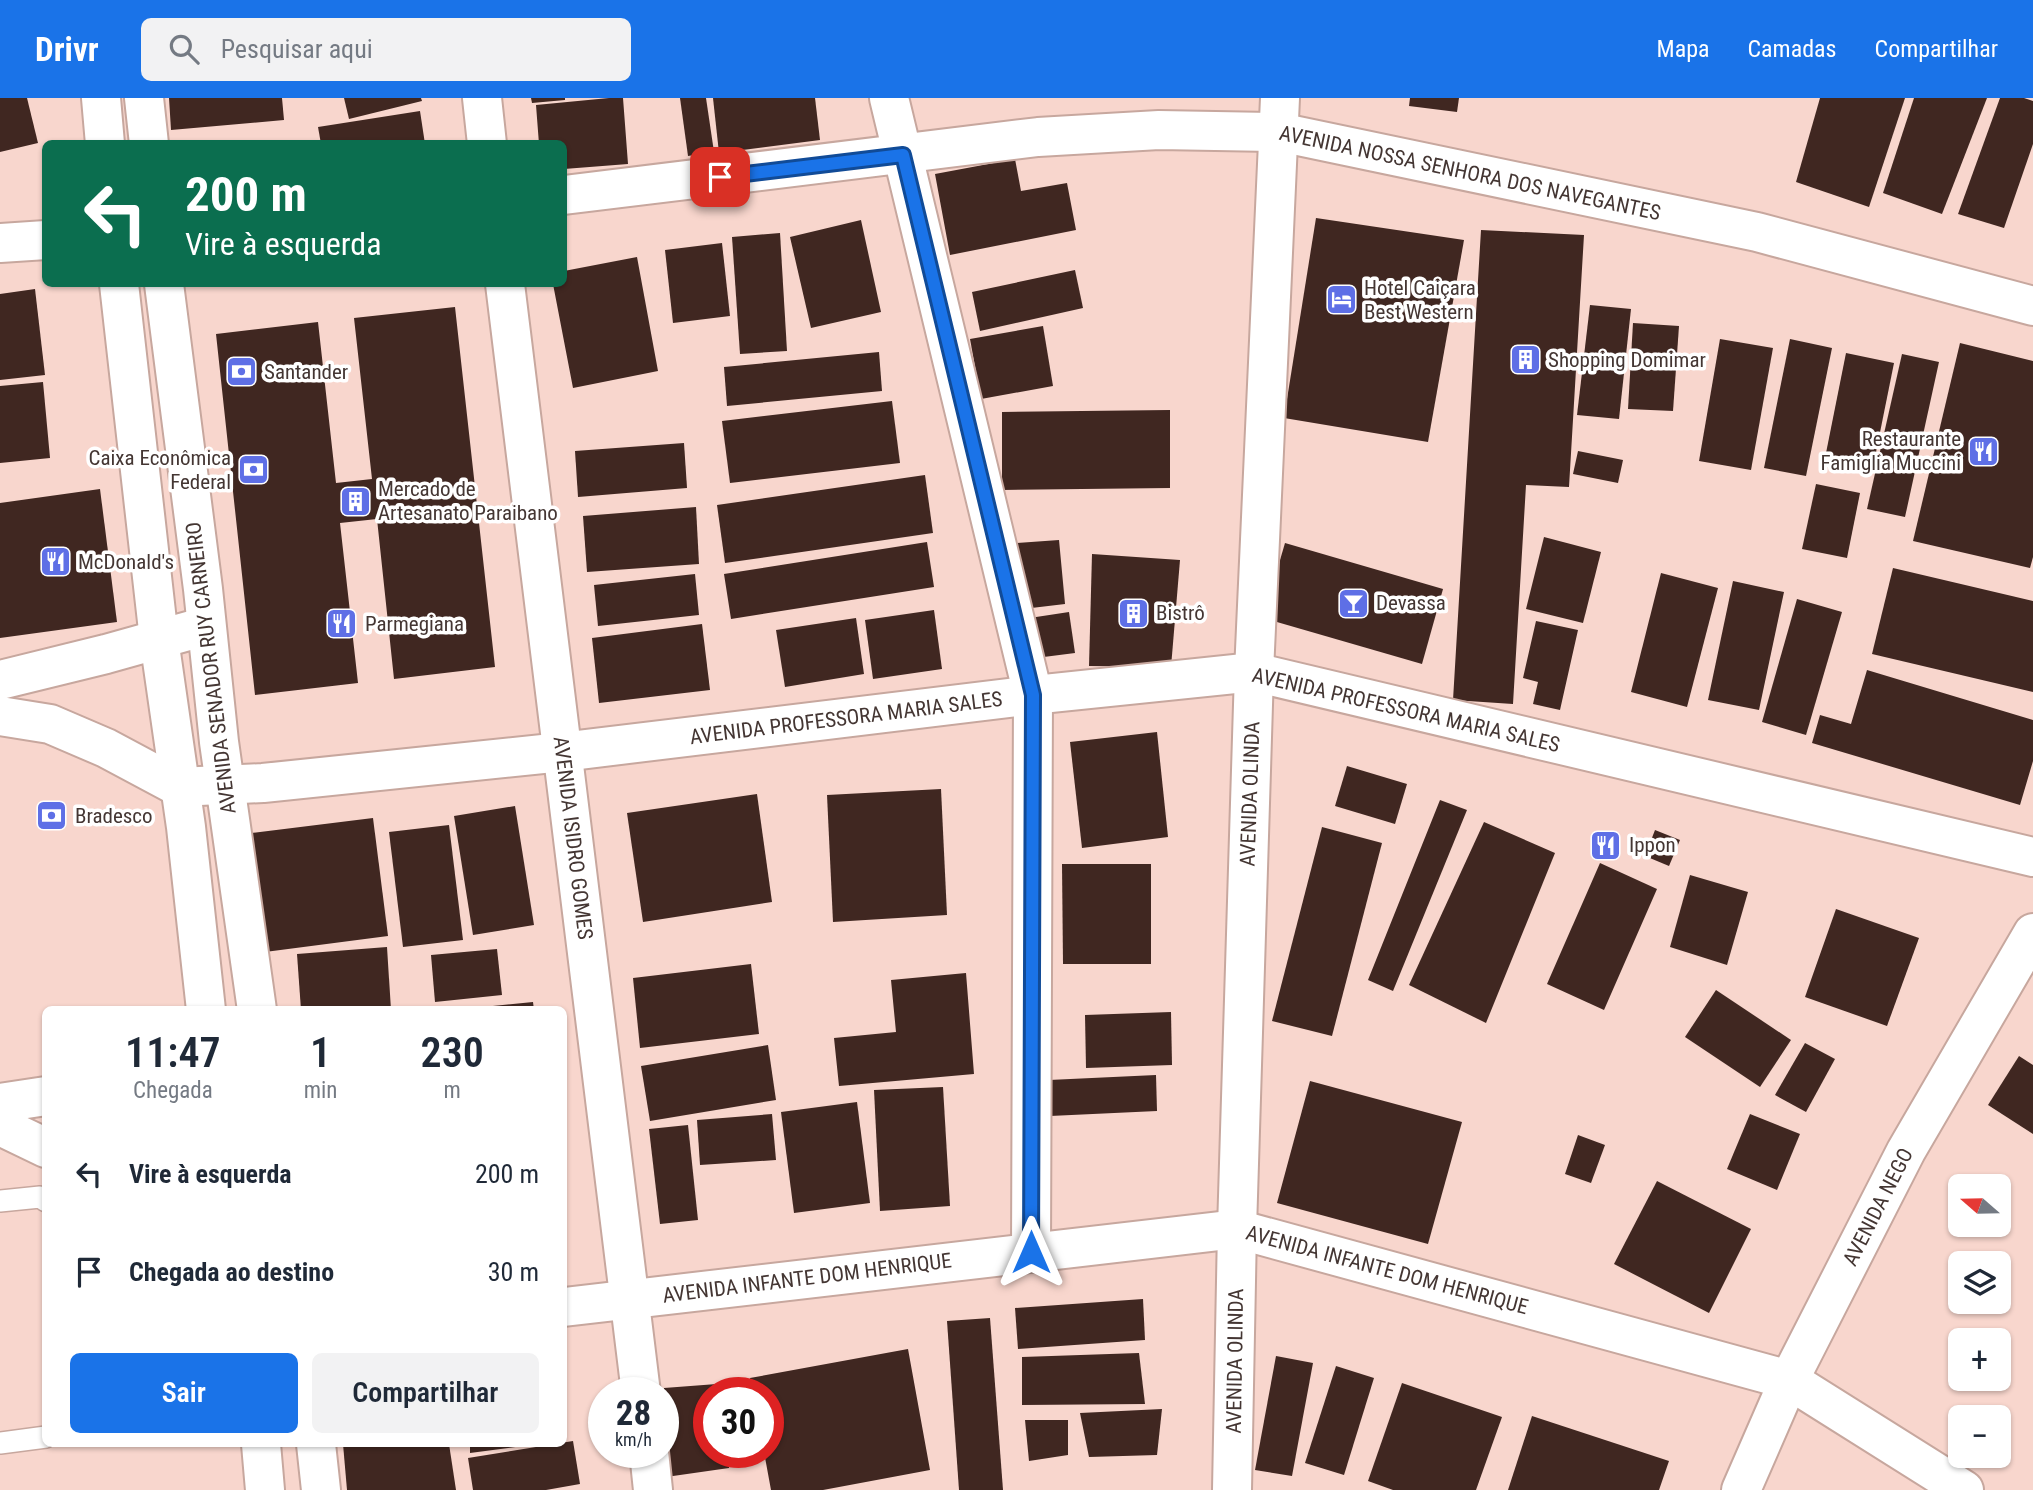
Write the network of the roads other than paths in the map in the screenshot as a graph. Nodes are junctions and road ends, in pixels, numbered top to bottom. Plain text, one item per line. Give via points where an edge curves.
1 (101, 98) edge
2 (144, 98) edge
3 (482, 98) edge
4 (889, 98) edge
5 (1279, 115) edge
6 (105, 140) edge
7 (149, 140) edge
8 (487, 140) edge
9 (903, 155) junction
10 (567, 195) edge
11 (42, 240) edge
12 (0, 243) edge
13 (118, 287) edge
14 (164, 287) edge
15 (505, 287) edge
16 (2033, 306) edge
17 (206, 626) junction
18 (159, 639) junction
19 (1254, 672) junction
20 (0, 680) edge
21 (1033, 695) junction
22 (0, 716) edge
23 (562, 752) junction
24 (226, 786) junction
25 (179, 787) junction
26 (2033, 857) edge
27 (2033, 933) edge
28 (205, 1006) edge
29 (256, 1006) edge
30 (42, 1097) edge
31 (0, 1103) edge
32 (0, 1126) edge
33 (42, 1146) edge
34 (42, 1199) edge
35 (0, 1201) edge
36 (1237, 1228) junction
37 (1031, 1252) junction
38 (630, 1300) junction
39 (567, 1307) edge
40 (639, 1377) edge
41 (1790, 1380) junction
42 (42, 1438) edge
43 (0, 1443) edge
44 (261, 1447) edge
45 (316, 1447) edge
46 (651, 1468) edge
47 (265, 1490) edge
48 (321, 1490) edge
49 (653, 1490) edge
50 (1232, 1490) edge
51 (1741, 1490) edge
52 (1964, 1490) edge

1 - 6 main road
2 - 7 main road
3 - 8 main road
4 - 9 main road
5 - 9 main road, AVENIDA NOSSA SENHORA DOS NAVEGANTES via 1159,130 1038,137
5 - 16 main road, AVENIDA NOSSA SENHORA DOS NAVEGANTES via 1757,232
5 - 19 main road, AVENIDA OLINDA
9 - 10 main road, AVENIDA NOSSA SENHORA DOS NAVEGANTES
9 - 21 main road
11 - 12 main road
13 - 18 main road
14 - 17 main road, AVENIDA SENADOR RUY CARNEIRO
15 - 23 main road, AVENIDA ISIDRO GOMES
17 - 18 main road
17 - 24 main road, AVENIDA SENADOR RUY CARNEIRO
18 - 20 main road
18 - 25 main road
19 - 21 main road, AVENIDA PROFESSORA MARIA SALES
19 - 26 main road, AVENIDA PROFESSORA MARIA SALES
19 - 36 main road, AVENIDA OLINDA
21 - 23 main road, AVENIDA PROFESSORA MARIA SALES
21 - 37 main road
22 - 25 main road via 50,724
23 - 24 main road, AVENIDA PROFESSORA MARIA SALES
23 - 38 main road, AVENIDA ISIDRO GOMES
24 - 25 main road, AVENIDA PROFESSORA MARIA SALES
24 - 29 main road, AVENIDA SENADOR RUY CARNEIRO
25 - 28 main road
27 - 41 main road, AVENIDA NEGO via 1906,1151
30 - 31 main road
32 - 33 main road
34 - 35 lane
36 - 37 main road, AVENIDA INFANTE DOM HENRIQUE
36 - 41 main road, AVENIDA INFANTE DOM HENRIQUE
36 - 50 main road, AVENIDA OLINDA
37 - 38 main road, AVENIDA INFANTE DOM HENRIQUE
38 - 39 main road, AVENIDA INFANTE DOM HENRIQUE
38 - 40 main road, AVENIDA ISIDRO GOMES
41 - 51 main road, AVENIDA NEGO
41 - 52 main road, AVENIDA INFANTE DOM HENRIQUE
42 - 43 lane
44 - 47 main road
45 - 48 main road
46 - 49 main road

